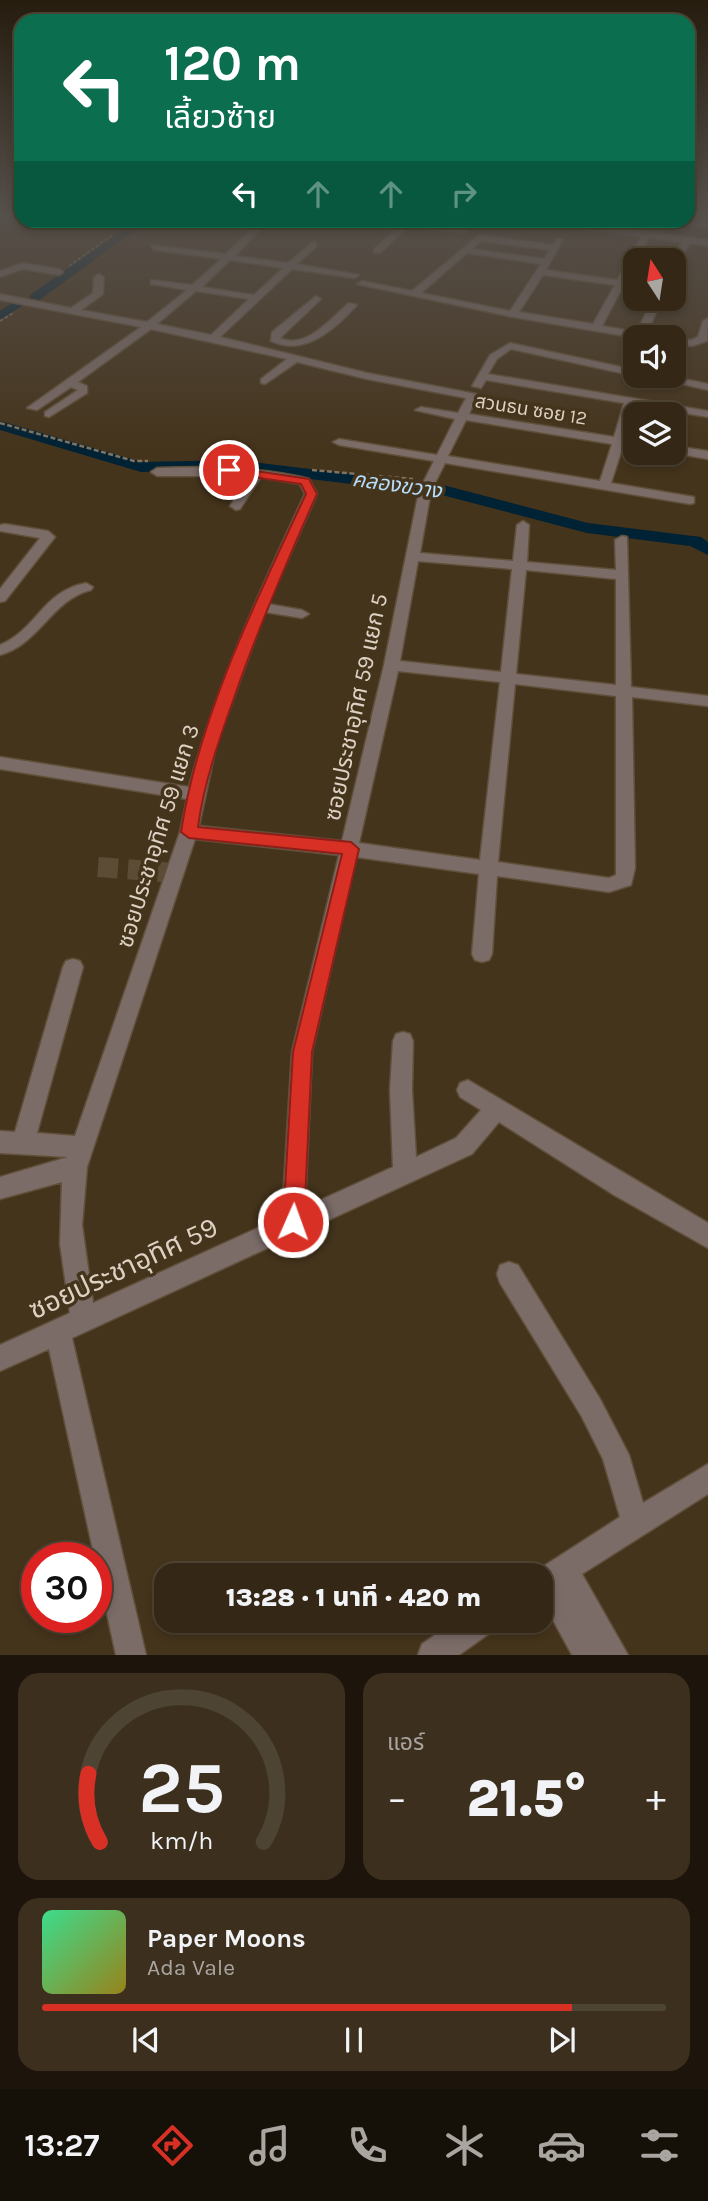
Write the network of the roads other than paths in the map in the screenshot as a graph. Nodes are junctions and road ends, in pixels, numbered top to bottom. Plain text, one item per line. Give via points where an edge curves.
1 (98, 292) edge
2 (186, 292) edge
3 (219, 292) edge
4 (264, 292) edge
5 (400, 292) edge
6 (416, 292) edge
7 (527, 292) edge
8 (615, 292) edge
9 (224, 293) junction
10 (413, 295) junction
11 (0, 297) edge
12 (258, 298) junction
13 (316, 299) dead end
14 (209, 305) dead end
15 (352, 305) dead end
16 (73, 311) junction
17 (513, 314) junction
18 (708, 321) edge
19 (149, 327) junction
20 (596, 328) junction
21 (623, 332) edge
22 (213, 338) junction
23 (686, 341) edge
24 (282, 344) junction
25 (271, 351) junction
26 (297, 357) junction
27 (623, 370) edge
28 (482, 376) junction
29 (265, 381) dead end
30 (70, 383) junction
31 (686, 383) edge
32 (708, 387) edge
33 (472, 396) junction
34 (631, 400) junction
35 (33, 408) dead end
36 (421, 410) dead end
37 (49, 414) dead end
38 (708, 414) edge
39 (463, 417) junction
40 (619, 441) junction
41 (338, 442) dead end
42 (623, 442) edge
43 (686, 452) edge
44 (708, 455) edge
45 (440, 459) junction
46 (157, 472) dead end
47 (257, 473) junction
48 (605, 484) junction
49 (690, 500) dead end
50 (236, 506) dead end
51 (523, 525) dead end
52 (5, 528) dead end
53 (622, 540) dead end
54 (411, 556) junction
55 (520, 566) junction
56 (622, 575) junction
57 (86, 587) dead end
58 (0, 598) edge
59 (259, 607) junction
60 (302, 614) dead end
61 (0, 650) edge
62 (391, 665) junction
63 (511, 678) junction
64 (623, 691) junction
65 (708, 701) edge
66 (0, 763) edge
67 (194, 794) junction
68 (189, 832) junction
69 (351, 849) junction
70 (487, 868) junction
71 (482, 954) dead end
72 (73, 967) dead end
73 (403, 1041) dead end
74 (468, 1090) dead end
75 (497, 1108) junction
76 (11, 1143) edge
77 (79, 1157) junction
78 (405, 1172) junction
79 (0, 1188) edge
80 (293, 1222) junction
81 (708, 1236) edge
82 (509, 1274) dead end
83 (83, 1320) junction
84 (58, 1331) junction
85 (0, 1358) edge
86 (708, 1478) edge
87 (635, 1522) junction
88 (553, 1574) edge
89 (553, 1580) edge
90 (553, 1582) edge
91 (465, 1633) edge
92 (131, 1655) edge
93 (433, 1655) edge
94 (589, 1655) edge
95 (613, 1655) edge

1 - 16 street
2 - 19 street
3 - 9 street
4 - 12 street
5 - 10 street
6 - 10 street
7 - 17 street
8 - 20 street
9 - 12 street
9 - 14 street
10 - 17 street
11 - 16 street
12 - 22 street
13 - 24 street via 274,336
15 - 24 street via 308,341
16 - 19 street
17 - 20 street
18 - 23 street via 703,339
19 - 22 street
19 - 30 street
20 - 21 street
22 - 25 street
24 - 25 street
25 - 26 street
26 - 29 street
26 - 33 street
27 - 28 street, ซอยประชาอุทิศ 59 แยก 5 via 510,346 501,349
28 - 33 street, ซอยประชาอุทิศ 59 แยก 5
28 - 34 street
30 - 35 street
30 - 37 street via 83,391
31 - 32 street
33 - 39 street, ซอยประชาอุทิศ 59 แยก 5
34 - 38 street
34 - 40 street
36 - 39 street, สวนธน ซอย 12
39 - 40 street, สวนธน ซอย 12
39 - 45 street, ซอยประชาอุทิศ 59 แยก 5
40 - 42 street, สวนธน ซอย 12
40 - 48 street
41 - 45 street
43 - 44 street
45 - 48 street
45 - 54 street, ซอยประชาอุทิศ 59 แยก 5 via 426,488
46 - 47 street, ซอยประชาอุทิศ 59 แยก 3
47 - 50 street
47 - 59 street, ซอยประชาอุทิศ 59 แยก 3 via 305,482 312,489
48 - 49 street
51 - 55 street
52 - 58 street via 48,537
53 - 56 street
54 - 55 street
54 - 62 street, ซอยประชาอุทิศ 59 แยก 5
55 - 56 street
55 - 63 street
56 - 64 street
57 - 61 street via 65,592 26,639
59 - 60 street
59 - 67 street, ซอยประชาอุทิศ 59 แยก 3
62 - 63 street
62 - 69 street, ซอยประชาอุทิศ 59 แยก 5
63 - 64 street
63 - 70 street
64 - 65 street
64 - 70 street via 625,880 609,885
66 - 67 street
67 - 68 street, ซอยประชาอุทิศ 59 แยก 3
68 - 69 street
68 - 77 street, ซอยประชาอุทิศ 59 แยก 3
69 - 70 street
69 - 80 street, ซอยประชาอุทิศ 59 แยก 5 via 302,1052
70 - 71 street
72 - 76 street
73 - 78 street
74 - 75 street
75 - 78 street, ซอยประชาอุทิศ 59 via 464,1146
75 - 81 street
76 - 77 street
77 - 79 street
77 - 83 street, ซอยประชาอุทิศ 59 แยก 3 via 68,1203
78 - 80 street, ซอยประชาอุทิศ 59
80 - 83 street, ซอยประชาอุทิศ 59
82 - 87 street via 609,1443
83 - 84 street, ซอยประชาอุทิศ 59
84 - 85 street, ซอยประชาอุทิศ 59
84 - 92 street
86 - 87 street
87 - 88 street
89 - 95 street
90 - 94 street
91 - 93 street

